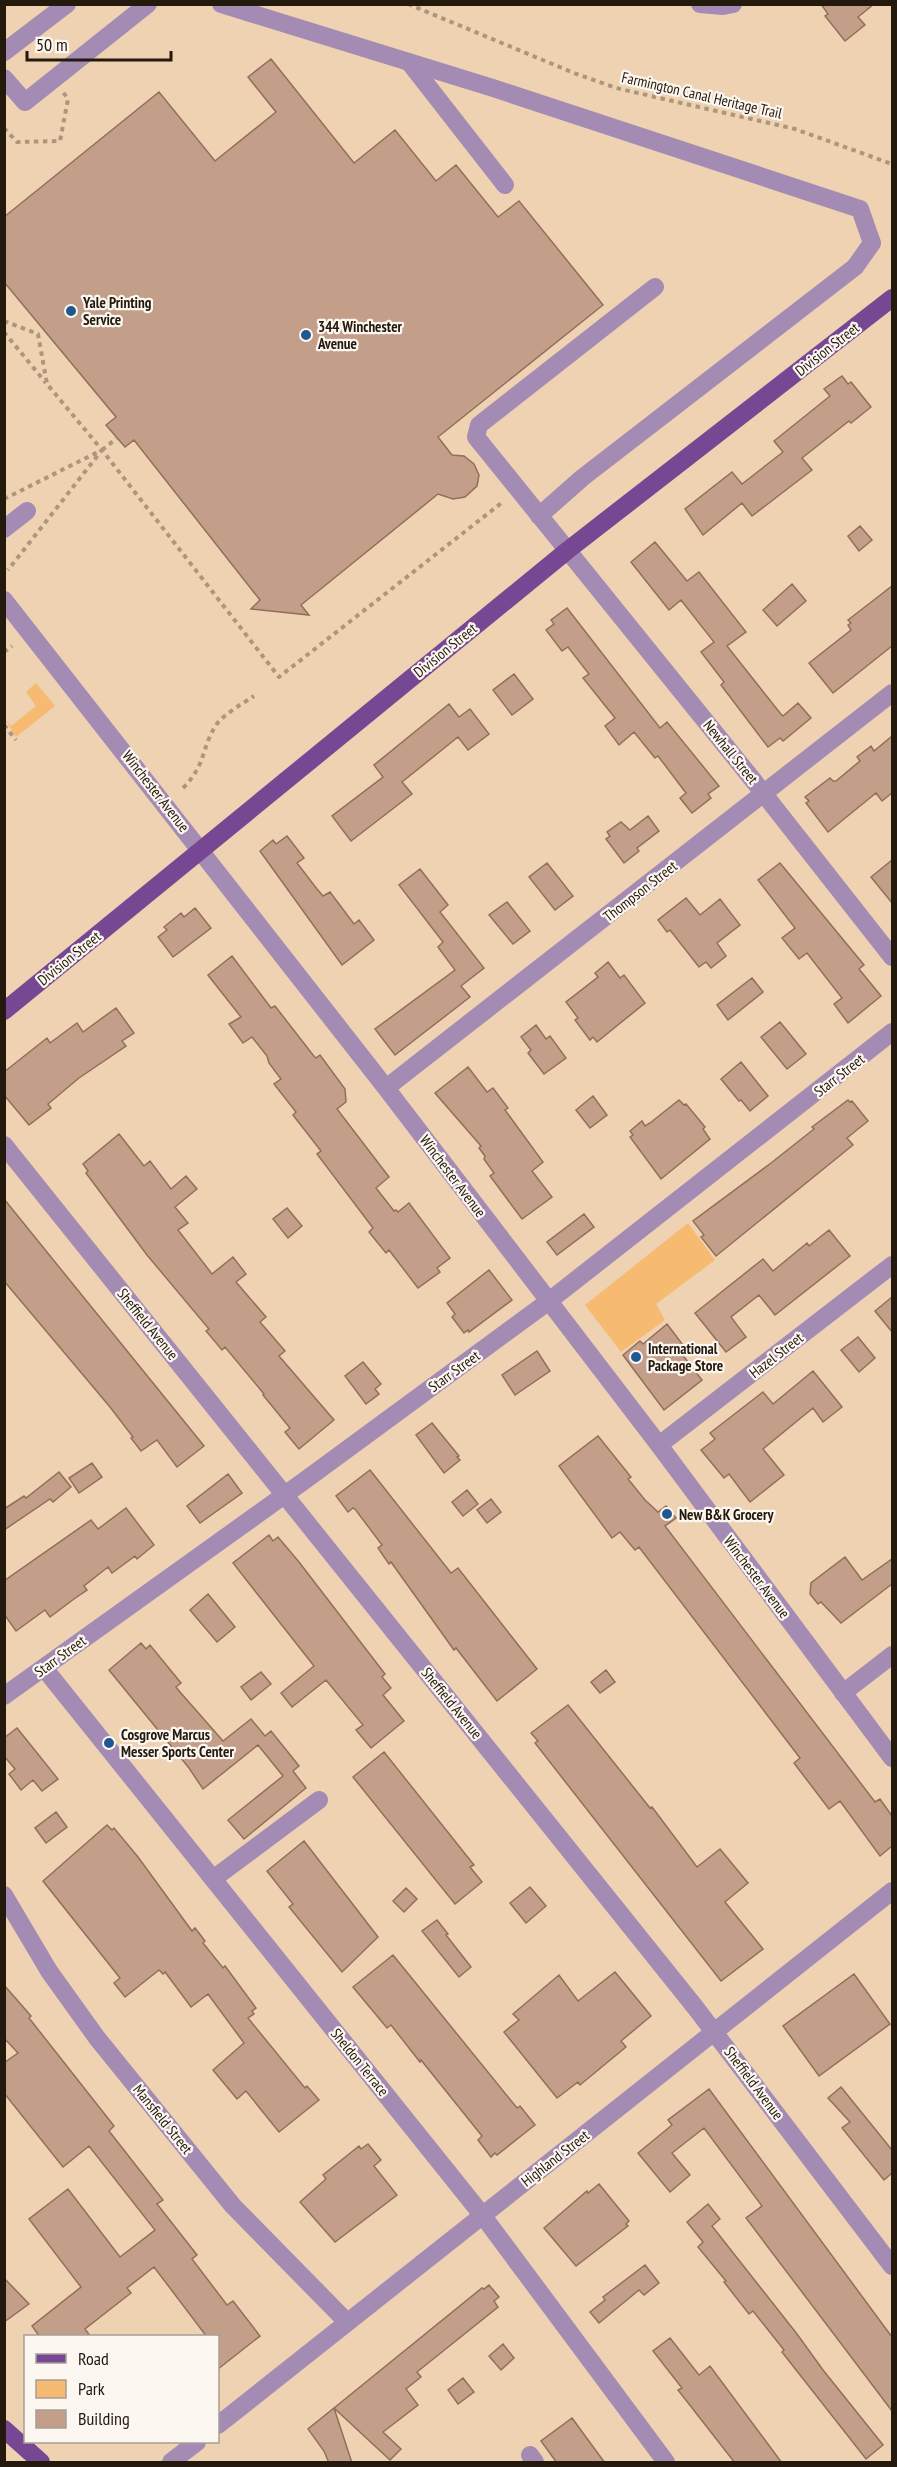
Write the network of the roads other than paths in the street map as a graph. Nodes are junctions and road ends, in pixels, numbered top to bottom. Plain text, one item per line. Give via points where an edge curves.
1 (67, 4) edge
2 (148, 4) edge
3 (221, 4) edge
4 (700, 4) edge
5 (733, 4) edge
6 (4, 52) edge
7 (409, 62) junction
8 (4, 78) edge
9 (505, 185) dead end
10 (655, 287) dead end
11 (892, 298) edge
12 (27, 511) dead end
13 (539, 516) junction
14 (4, 529) edge
15 (568, 550) junction
16 (4, 600) edge
17 (892, 693) edge
18 (764, 794) junction
19 (201, 849) junction
20 (892, 957) edge
21 (4, 1011) edge
22 (892, 1032) edge
23 (386, 1088) junction
24 (4, 1144) edge
25 (892, 1265) edge
26 (549, 1301) junction
27 (659, 1445) junction
28 (285, 1495) junction
29 (892, 1655) edge
30 (44, 1668) junction
31 (843, 1693) junction
32 (4, 1696) edge
33 (892, 1758) edge
34 (319, 1800) dead end
35 (213, 1879) junction
36 (892, 1891) edge
37 (4, 1896) edge
38 (715, 2031) junction
39 (483, 2216) junction
40 (892, 2266) edge
41 (347, 2322) junction
42 (219, 2424) edge
43 (4, 2429) edge
44 (196, 2443) edge
45 (658, 2460) edge
46 (41, 2463) edge
47 (171, 2463) edge

1 - 6 street
2 - 8 street via 25,102
3 - 7 street
4 - 5 street
7 - 9 street
7 - 13 street via 860,209 868,227 872,243 855,267 582,478
10 - 13 street, Newhall Street via 479,425 476,437
11 - 15 main road, Division Street
12 - 14 street
13 - 15 street, Newhall Street
15 - 18 street, Newhall Street
15 - 19 main road, Division Street
16 - 19 street, Winchester Avenue
17 - 18 street, Thompson Street
18 - 20 street, Newhall Street
18 - 23 street, Thompson Street
19 - 21 main road, Division Street
19 - 23 street, Winchester Avenue
22 - 26 street, Starr Street
23 - 26 street, Winchester Avenue
24 - 28 street, Sheffield Avenue
25 - 27 street, Hazel Street
26 - 27 street, Winchester Avenue
26 - 28 street, Starr Street
27 - 31 street, Winchester Avenue
28 - 30 street, Starr Street
28 - 38 street, Sheffield Avenue
29 - 31 street
30 - 32 street, Starr Street
30 - 35 street, Sheldon Terrace
31 - 33 street, Winchester Avenue
34 - 35 street
35 - 39 street, Sheldon Terrace
36 - 38 street, Highland Street
37 - 41 street, Mansfield Street via 49,1971 97,2038 233,2206
38 - 39 street, Highland Street
38 - 40 street, Sheffield Avenue
39 - 41 street, Highland Street
39 - 45 street, Sheldon Terrace
41 - 42 street, Highland Street
43 - 46 main road
44 - 47 street

